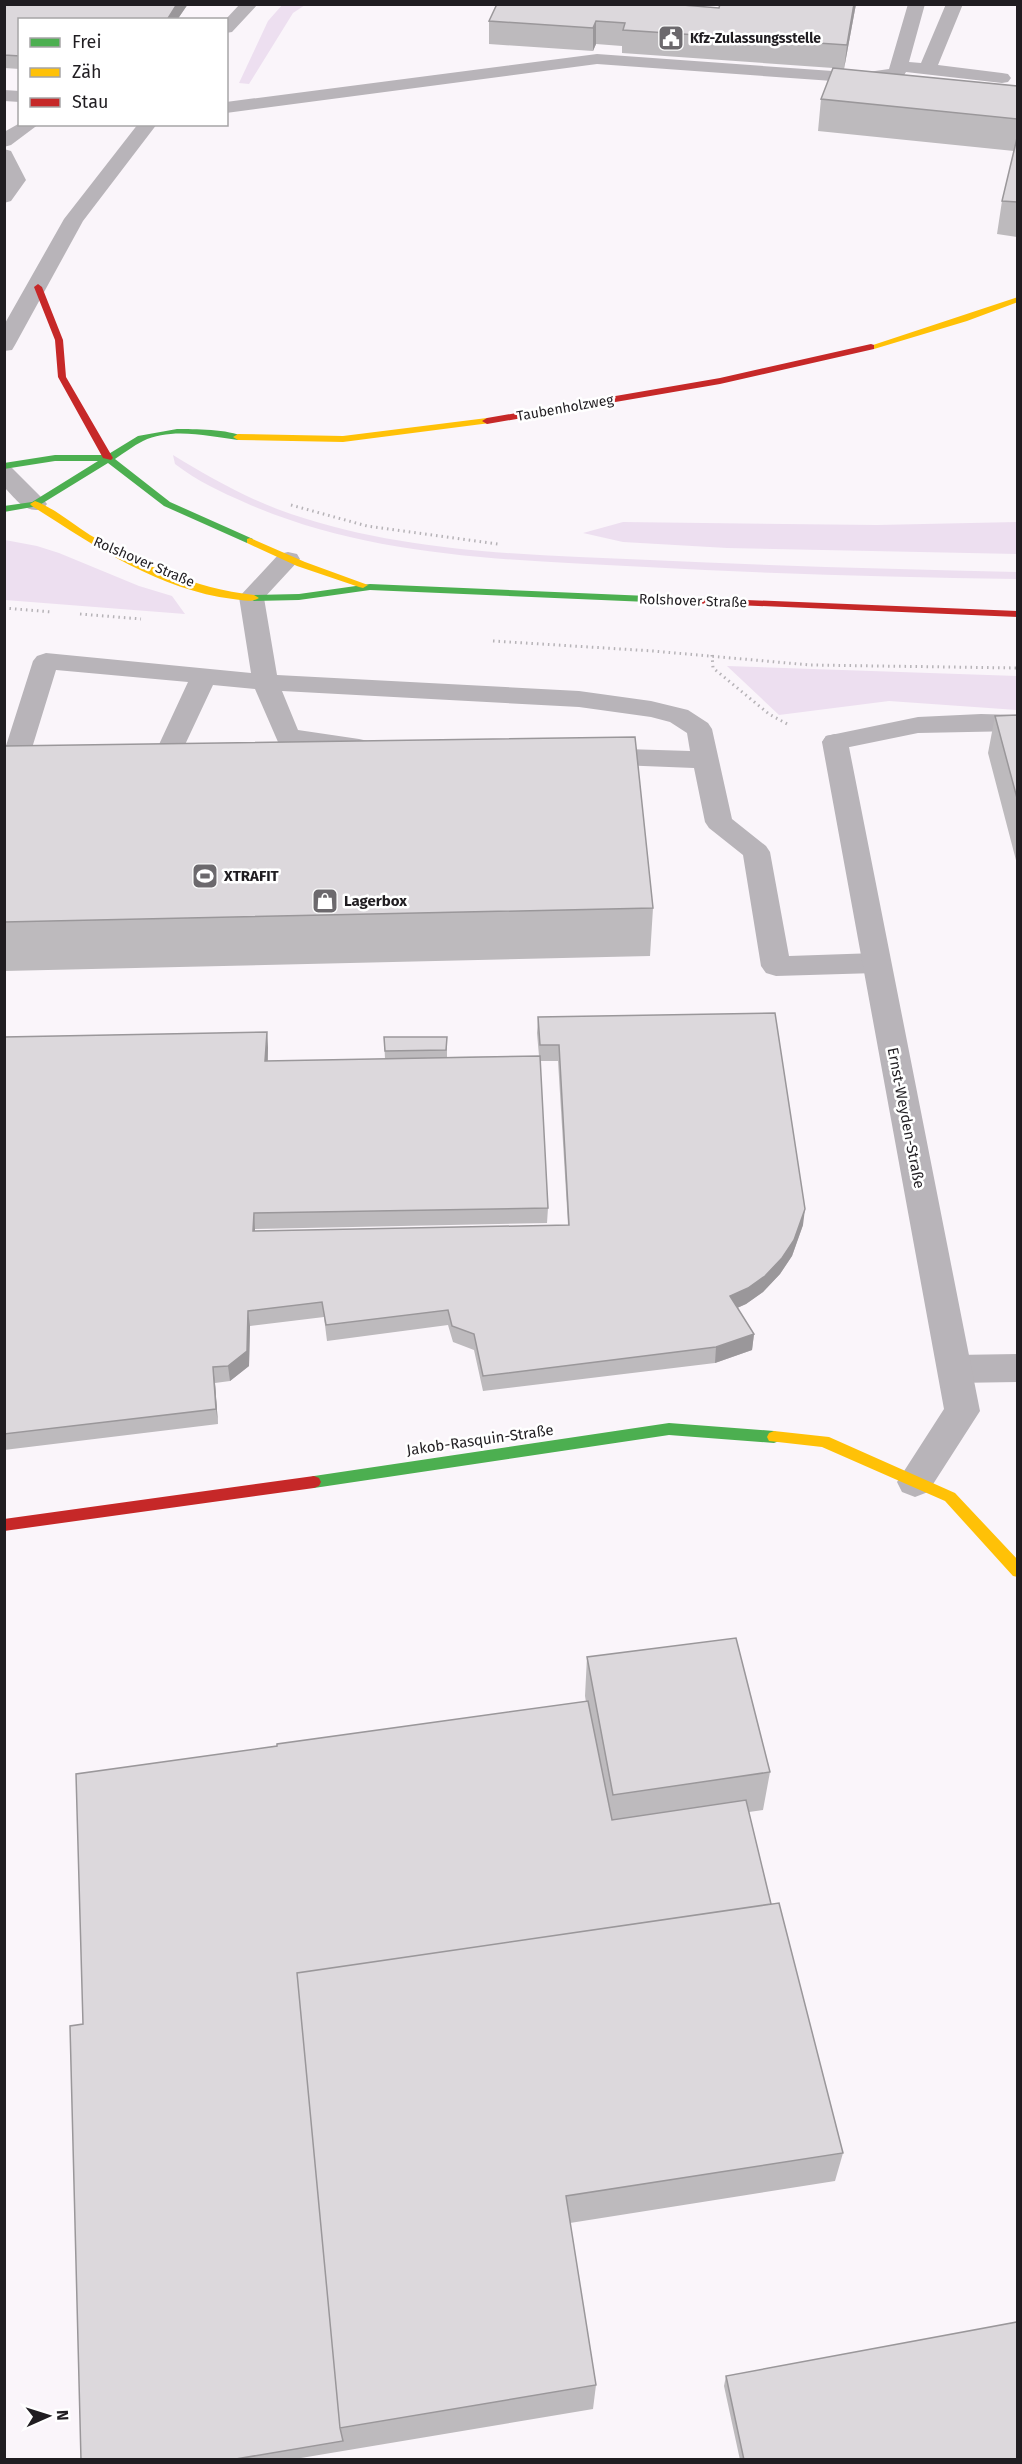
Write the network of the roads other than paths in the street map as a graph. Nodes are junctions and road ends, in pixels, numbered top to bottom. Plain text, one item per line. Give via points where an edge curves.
1 (250, 4) edge
2 (917, 4) edge
3 (955, 4) edge
4 (228, 26) edge
5 (898, 66) junction
6 (927, 69) junction
7 (1002, 78) dead end
8 (235, 107) edge
9 (27, 126) edge
10 (146, 126) edge
11 (4, 141) edge
12 (4, 155) edge
13 (4, 197) edge
14 (38, 287) junction
15 (1017, 299) edge
16 (4, 345) edge
17 (108, 458) junction
18 (4, 466) edge
19 (4, 473) edge
20 (35, 504) junction
21 (4, 509) edge
22 (288, 558) junction
23 (369, 587) junction
24 (251, 597) junction
25 (1017, 614) edge
26 (204, 676) junction
27 (266, 682) junction
28 (1017, 723) edge
29 (384, 748) edge
30 (566, 755) edge
31 (705, 760) junction
32 (162, 766) edge
33 (4, 770) edge
34 (876, 963) junction
35 (1017, 1368) edge
36 (954, 1369) junction
37 (915, 1482) junction
38 (4, 1525) edge
39 (1017, 1571) edge

1 - 4 street
2 - 5 street
3 - 6 street
5 - 6 street
5 - 8 street via 897,73 861,78 597,59
6 - 7 street
9 - 11 street
10 - 14 street via 74,219
12 - 13 street via 16,180
14 - 16 street
14 - 17 street via 59,340 62,377
15 - 17 street, Taubenholzweg via 857,351 720,381 454,427 343,439 248,439 203,432 154,434
17 - 18 street via 55,458
17 - 20 street
17 - 22 street, Rolshover Straße via 167,504
19 - 20 street
20 - 21 street
20 - 24 street, Rolshover Straße via 93,541 169,576 229,595
22 - 23 street, Rolshover Straße
22 - 24 street
23 - 24 street, Rolshover Straße via 292,597
23 - 25 street, Rolshover Straße
24 - 27 street
26 - 27 street
26 - 32 street
26 - 33 street via 46,661 15,761
27 - 29 street via 287,736 341,746
27 - 31 street via 579,699 651,709 679,716 699,729
28 - 34 street, Ernst-Weyden-Straße via 918,725 835,742
30 - 31 street
31 - 34 street via 718,822 756,852 776,966
34 - 36 street, Ernst-Weyden-Straße
35 - 36 street
36 - 37 street, Ernst-Weyden-Straße via 963,1411
37 - 38 street, Jakob-Rasquin-Straße via 824,1441 669,1429
37 - 39 street, Jakob-Rasquin-Straße via 950,1497

